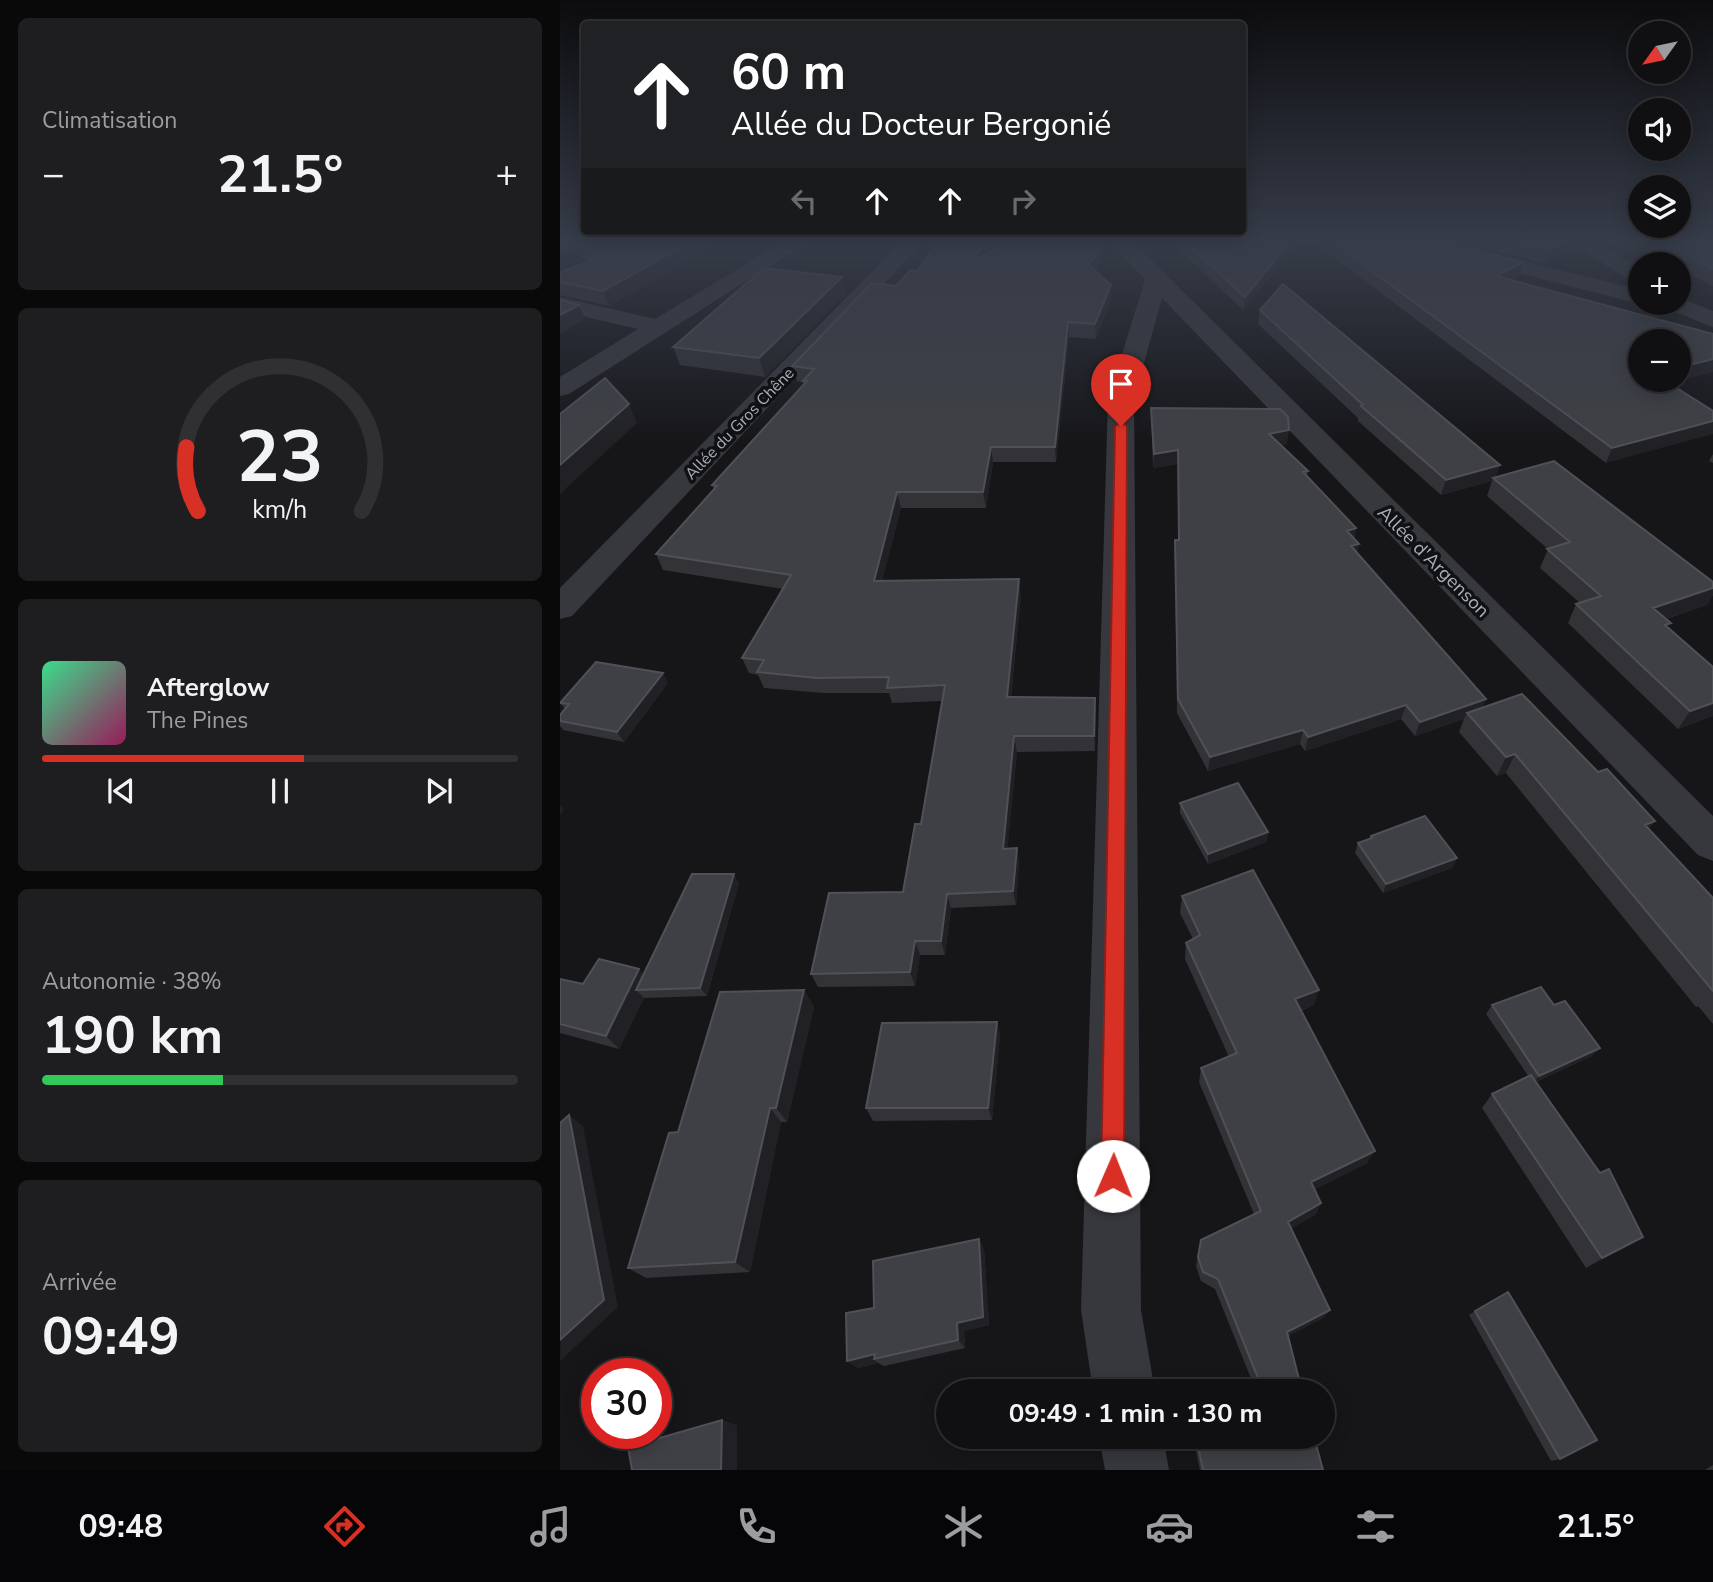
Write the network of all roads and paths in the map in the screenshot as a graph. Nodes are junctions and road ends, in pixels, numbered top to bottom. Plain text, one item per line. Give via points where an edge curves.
1 (571, 307) edge
2 (691, 307) edge
3 (851, 307) edge
4 (1148, 307) edge
5 (1183, 307) edge
6 (1691, 309) edge
7 (1691, 311) edge
8 (1713, 315) edge
9 (1713, 320) edge
10 (658, 327) junction
11 (560, 388) edge
12 (560, 608) edge
13 (1713, 843) edge
14 (1122, 1379) edge
15 (1133, 1449) edge
16 (1137, 1470) edge

1 - 10 street
2 - 10 street
3 - 12 street, Allée du Gros Chêne
4 - 14 street via 1121,399 1111,1310
5 - 13 street, Allée d'Argenson
6 - 8 street
7 - 9 street
10 - 11 street
15 - 16 street

